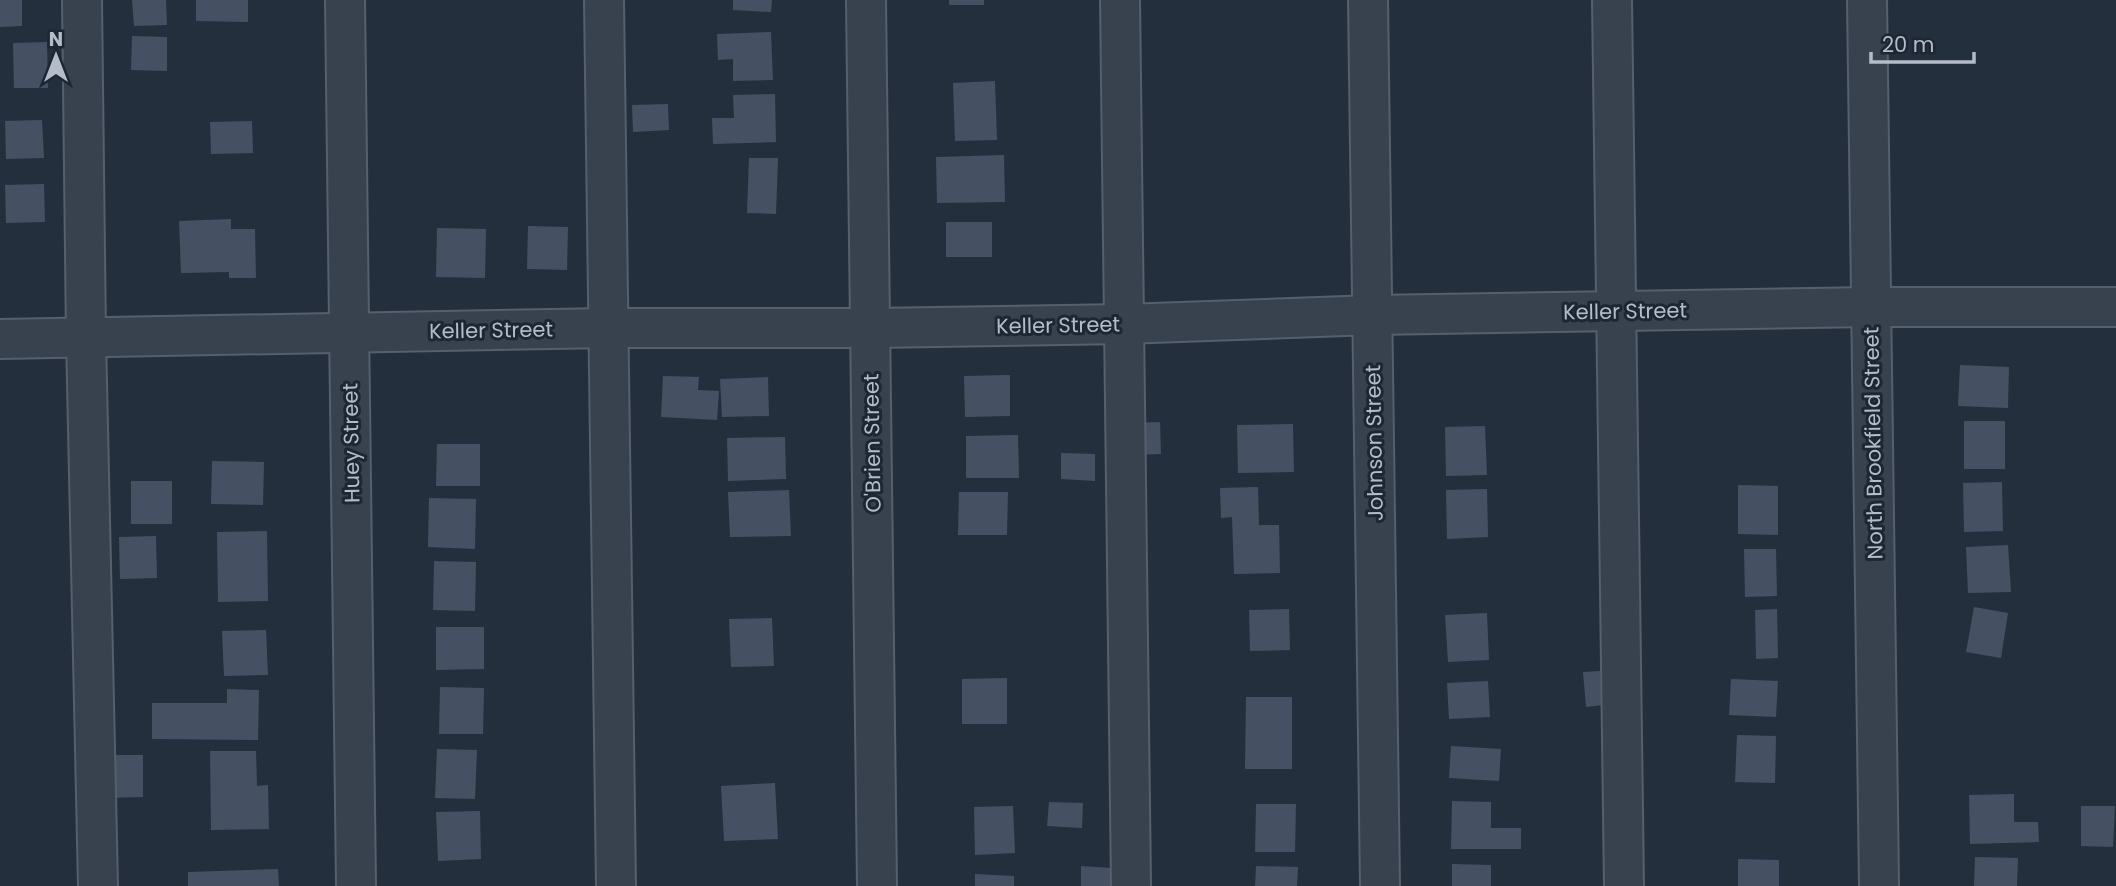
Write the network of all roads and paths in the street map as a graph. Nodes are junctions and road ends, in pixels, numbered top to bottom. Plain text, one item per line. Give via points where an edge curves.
1 (82, 0) edge
2 (345, 0) edge
3 (604, 0) edge
4 (866, 0) edge
5 (1120, 0) edge
6 (1368, 0) edge
7 (1612, 0) edge
8 (1867, 0) edge
9 (1871, 307) junction
10 (2116, 307) edge
11 (1616, 311) junction
12 (1373, 315) junction
13 (1124, 324) junction
14 (608, 328) junction
15 (871, 328) junction
16 (349, 332) junction
17 (86, 337) junction
18 (0, 339) edge
19 (98, 886) edge
20 (356, 886) edge
21 (616, 886) edge
22 (877, 886) edge
23 (1131, 886) edge
24 (1380, 886) edge
25 (1624, 886) edge
26 (1879, 886) edge

1 - 17 street
2 - 16 street, Huey Street
3 - 14 street
4 - 15 street, O'Brien Street
5 - 13 street
6 - 12 street, Johnson Street
7 - 11 street
8 - 9 street, North Brookfield Street
9 - 10 street, Keller Street
9 - 11 street, Keller Street
9 - 26 street, North Brookfield Street
11 - 12 street, Keller Street
11 - 25 street
12 - 13 street, Keller Street
12 - 24 street, Johnson Street
13 - 15 street, Keller Street
13 - 23 street
14 - 15 street, Keller Street
14 - 16 street, Keller Street
14 - 21 street
15 - 22 street, O'Brien Street
16 - 17 street, Keller Street
16 - 20 street, Huey Street
17 - 18 street, Keller Street
17 - 19 street

